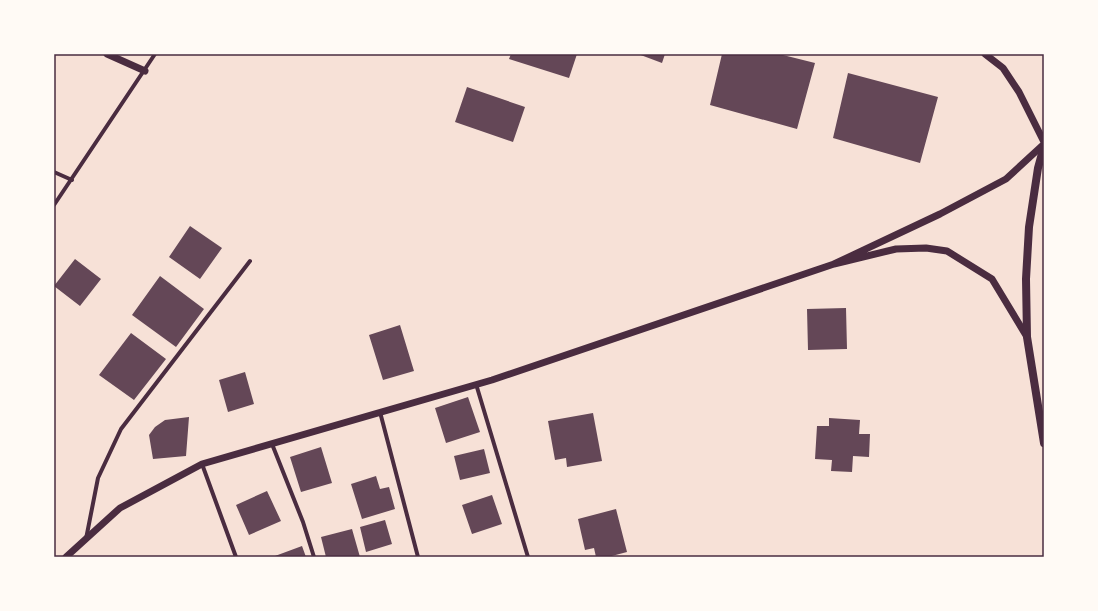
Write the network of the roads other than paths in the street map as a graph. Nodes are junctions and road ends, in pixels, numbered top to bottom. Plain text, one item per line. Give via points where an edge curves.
1 (107, 54) edge
2 (156, 54) edge
3 (985, 54) edge
4 (145, 71) junction
5 (1044, 144) edge
6 (54, 172) edge
7 (72, 180) junction
8 (54, 205) edge
9 (250, 261) dead end
10 (834, 264) junction
11 (1027, 337) junction
12 (476, 384) junction
13 (380, 412) junction
14 (1044, 443) edge
15 (272, 444) junction
16 (202, 464) junction
17 (86, 539) junction
18 (66, 557) edge
19 (236, 557) edge
20 (314, 557) edge
21 (418, 557) edge
22 (528, 557) edge

1 - 4 street
2 - 4 street
3 - 5 street via 1003,68 1019,92
4 - 7 street
5 - 10 street via 1006,179 940,214
5 - 11 main road via 1029,227 1026,279
6 - 7 street
7 - 8 street
9 - 17 street via 121,429 98,478
10 - 11 street via 896,249 926,248 947,251 992,279
10 - 12 street
11 - 14 main road
12 - 13 street
12 - 22 street
13 - 15 street
13 - 21 street
15 - 16 street
15 - 20 street
16 - 17 street via 120,508
16 - 19 street
17 - 18 street

